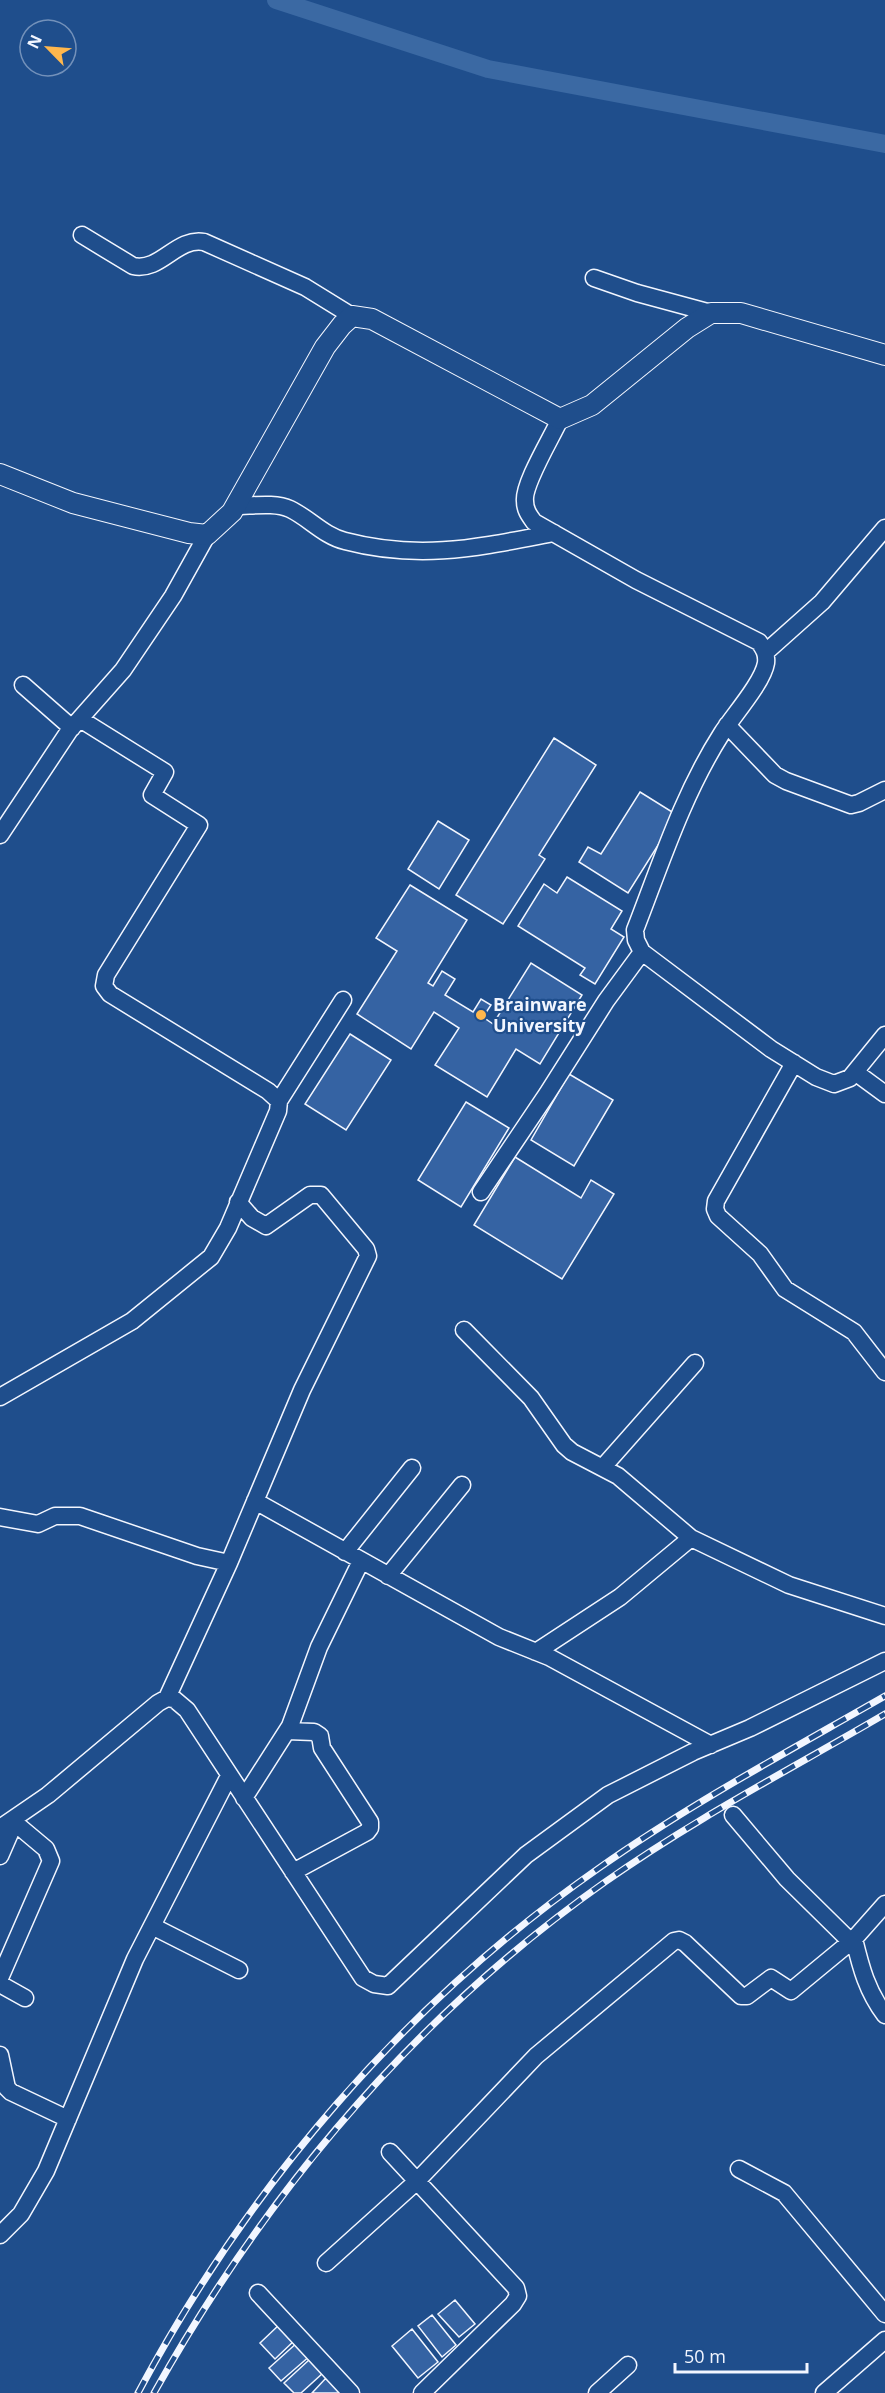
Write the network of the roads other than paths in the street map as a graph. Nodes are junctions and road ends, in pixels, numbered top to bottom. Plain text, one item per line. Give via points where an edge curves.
1 (82, 235) dead end
2 (594, 278) dead end
3 (711, 314) junction
4 (352, 316) junction
5 (885, 355) edge
6 (560, 419) junction
7 (0, 474) edge
8 (235, 506) junction
9 (885, 528) edge
10 (554, 533) junction
11 (207, 535) junction
12 (766, 652) junction
13 (23, 685) dead end
14 (76, 723) junction
15 (727, 725) junction
16 (885, 790) edge
17 (0, 835) edge
18 (642, 952) junction
19 (343, 1000) dead end
20 (885, 1035) edge
21 (794, 1063) junction
22 (855, 1072) junction
23 (885, 1094) edge
24 (279, 1101) junction
25 (481, 1192) dead end
26 (238, 1202) junction
27 (464, 1330) dead end
28 (695, 1363) dead end
29 (885, 1372) edge
30 (0, 1398) edge
31 (603, 1467) junction
32 (412, 1468) dead end
33 (462, 1485) dead end
34 (255, 1502) junction
35 (0, 1517) edge
36 (691, 1538) junction
37 (345, 1552) junction
38 (361, 1561) junction
39 (229, 1563) junction
40 (388, 1576) junction
41 (885, 1616) edge
42 (536, 1652) junction
43 (885, 1661) edge
44 (167, 1698) junction
45 (287, 1731) junction
46 (711, 1745) junction
47 (229, 1776) junction
48 (244, 1798) junction
49 (733, 1815) dead end
50 (11, 1822) edge
51 (0, 1856) edge
52 (293, 1872) junction
53 (885, 1904) edge
54 (152, 1926) junction
55 (853, 1941) junction
56 (239, 1970) dead end
57 (0, 1978) edge
58 (0, 1984) edge
59 (25, 1998) dead end
60 (885, 2015) edge
61 (0, 2055) edge
62 (68, 2119) junction
63 (390, 2152) dead end
64 (739, 2169) dead end
65 (416, 2182) junction
66 (0, 2235) edge
67 (326, 2263) dead end
68 (258, 2293) dead end
69 (885, 2314) edge
70 (885, 2340) edge
71 (628, 2365) dead end
72 (351, 2393) edge
73 (422, 2393) edge
74 (597, 2393) edge
75 (824, 2393) edge

1 - 4 street via 133,267 142,268 187,243 204,242 305,286
2 - 3 street
3 - 5 street via 741,313
3 - 6 street via 687,328 592,405
4 - 6 street via 372,319
4 - 8 street via 325,347
6 - 10 street via 524,498 526,512 534,522
7 - 11 street via 73,503
8 - 10 street via 284,507 343,541 425,553 465,550
8 - 11 street
9 - 12 street via 822,602
10 - 12 street via 636,580 759,642
11 - 14 street via 177,590 123,670
12 - 15 street via 766,664 747,700
13 - 14 street
14 - 17 street
14 - 24 street via 165,772 152,795 199,825 106,975 104,986 110,994
15 - 16 street via 764,765 786,781 851,805
15 - 18 street via 703,762 635,930
18 - 21 street
18 - 25 street
19 - 24 street
20 - 22 street
21 - 22 street via 834,1084
21 - 29 street via 715,1209 760,1254 780,1285 859,1336
22 - 23 street
24 - 26 street
26 - 30 street via 211,1257 152,1306 104,1339
26 - 34 street via 252,1218 266,1226 310,1195 321,1195 368,1256 303,1390
27 - 31 street via 531,1398 564,1445
28 - 31 street
31 - 36 street
32 - 37 street
33 - 40 street
34 - 37 street
34 - 39 street
35 - 39 street via 38,1524 55,1516 80,1515 197,1557
36 - 41 street via 789,1585
36 - 42 street via 621,1597
37 - 38 street
38 - 40 street
38 - 45 street via 319,1647
39 - 44 street
40 - 42 street via 499,1637
42 - 46 street
43 - 46 street
44 - 47 street via 187,1710
44 - 50 street
45 - 48 street
45 - 52 street via 317,1734 370,1822 367,1832
46 - 52 street via 608,1795 525,1855 388,1986 363,1978
47 - 48 street
47 - 54 street
48 - 52 street
49 - 55 street via 787,1879
50 - 51 street
50 - 57 street via 46,1849 51,1861
53 - 55 street
54 - 56 street
54 - 62 street
55 - 60 street via 863,1976
55 - 65 street via 791,1991 771,1978 747,1996 741,1996 685,1943 674,1941 536,2056
58 - 59 street
61 - 62 street via 11,2092
62 - 66 street via 35,2192 21,2214
63 - 65 street
64 - 69 street via 784,2193
65 - 67 street
65 - 73 street via 516,2288 518,2296
68 - 72 street
70 - 75 street
71 - 74 street

